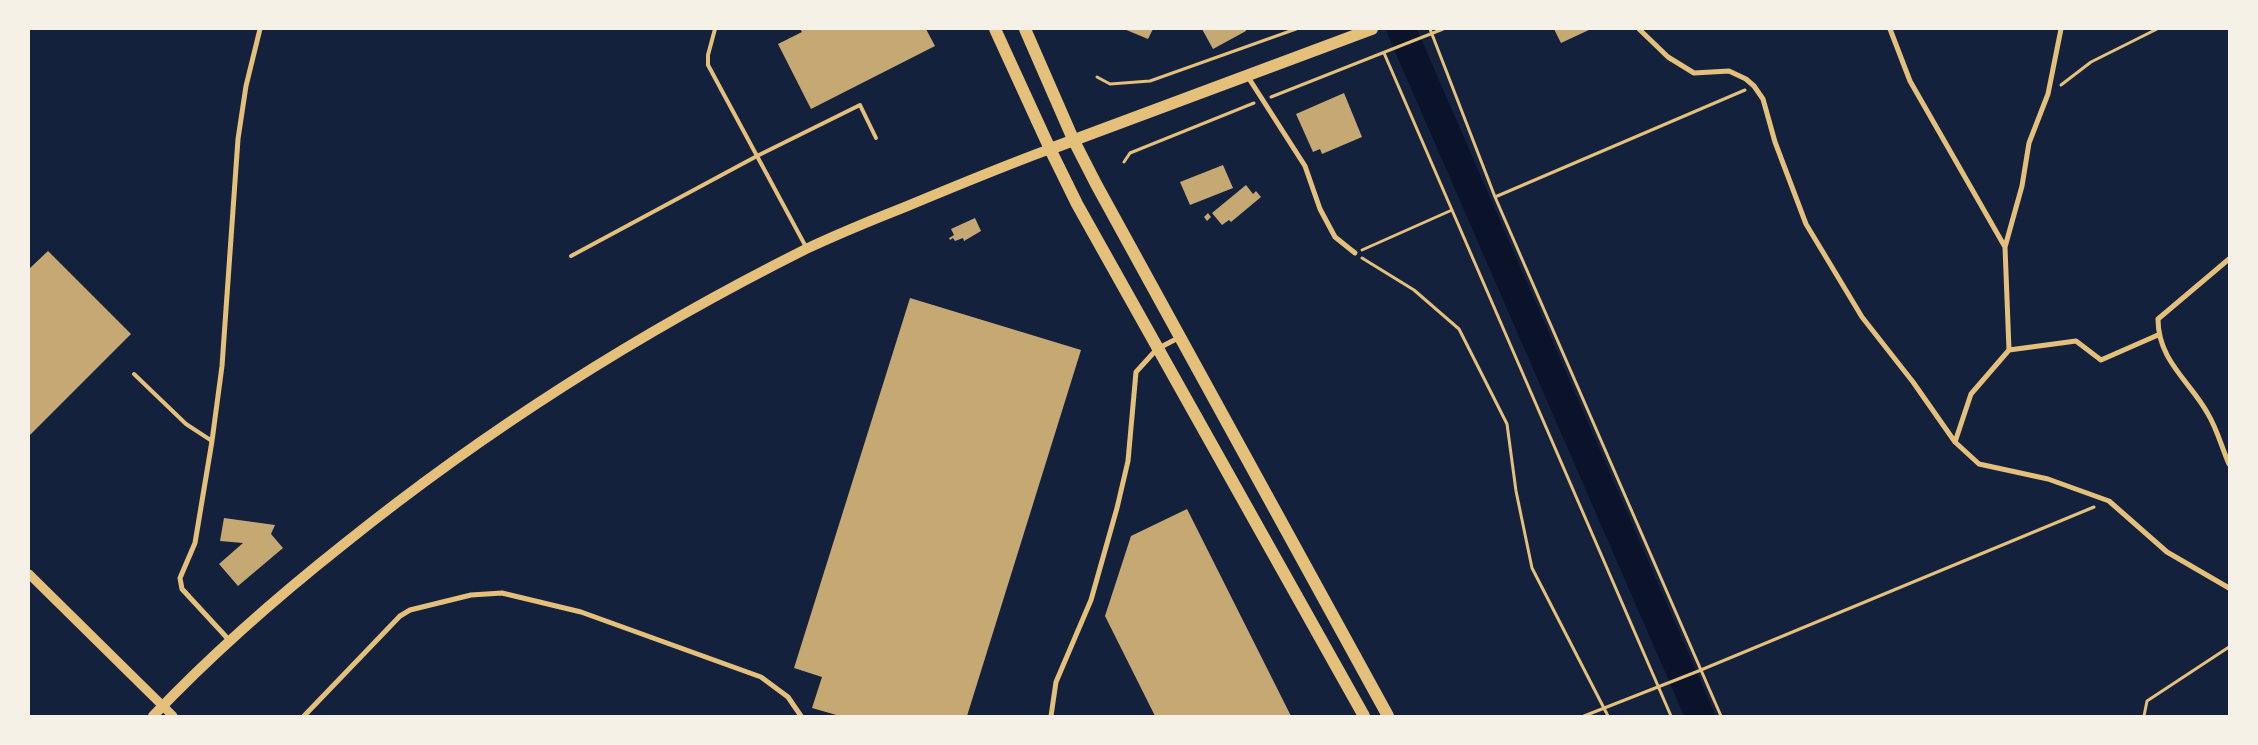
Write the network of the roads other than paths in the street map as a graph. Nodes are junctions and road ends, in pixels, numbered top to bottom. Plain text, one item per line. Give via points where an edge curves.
1 (260, 29) edge
2 (715, 29) edge
3 (995, 29) edge
4 (1025, 29) edge
5 (1372, 29) edge
6 (1639, 29) edge
7 (1890, 29) edge
8 (2061, 29) edge
9 (1247, 76) junction
10 (876, 138) dead end
11 (1073, 139) junction
12 (1050, 149) junction
13 (757, 156) junction
14 (2006, 248) junction
15 (807, 249) junction
16 (1355, 253) road end
17 (571, 256) dead end
18 (2229, 259) edge
19 (2158, 335) junction
20 (1180, 337) junction
21 (1157, 349) junction
22 (2009, 350) junction
23 (134, 374) dead end
24 (212, 441) junction
25 (1955, 442) junction
26 (2229, 464) edge
27 (29, 574) edge
28 (2229, 588) edge
29 (230, 641) junction
30 (163, 706) junction
31 (153, 716) edge
32 (173, 716) edge
33 (304, 716) edge
34 (801, 716) edge
35 (1051, 716) edge
36 (1364, 716) edge
37 (1388, 716) edge

1 - 24 street via 246,86 238,139 222,366
2 - 13 lane via 708,65
3 - 12 main road
4 - 11 main road
5 - 9 main road
6 - 25 street via 1668,56 1694,73 1729,71 1754,86 1762,99 1806,224 1862,317
7 - 14 street via 1910,82
8 - 14 street via 2048,94 2029,143
9 - 11 main road
9 - 16 street via 1305,166 1320,210 1335,237
10 - 13 lane via 860,105
11 - 12 main road
11 - 20 main road
12 - 15 main road
12 - 21 main road
13 - 15 lane
13 - 17 lane
14 - 22 street
15 - 29 main road via 586,371 476,444 362,529
18 - 19 street via 2158,319
19 - 22 street via 2101,360 2076,341
19 - 26 street via 2177,373 2208,413
20 - 21 street
20 - 37 main road
21 - 35 street via 1136,372 1128,461 1117,508 1091,600 1056,682
21 - 36 main road
22 - 25 street via 1970,394
23 - 24 lane via 186,424
24 - 29 street via 195,543 180,578 182,589
25 - 28 street via 1979,464 2048,479 2109,500 2167,552
27 - 30 street
29 - 30 main road
30 - 31 main road
30 - 32 street
33 - 34 street via 400,616 410,610 471,595 502,593 581,612 761,677 788,697

